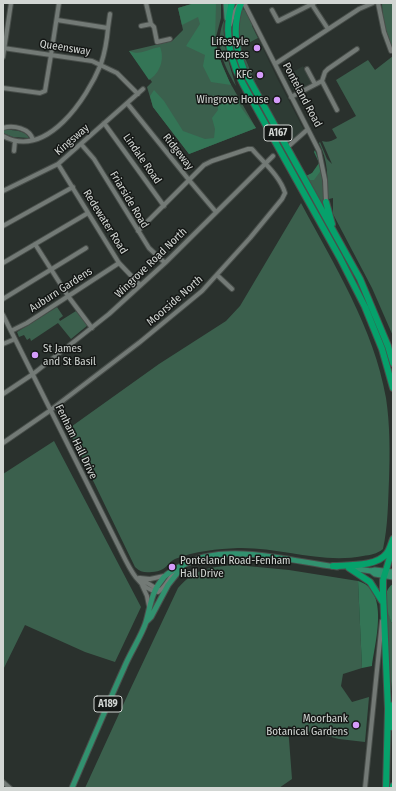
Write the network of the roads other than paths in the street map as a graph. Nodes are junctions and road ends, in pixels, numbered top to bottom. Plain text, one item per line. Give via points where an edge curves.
1 (11, 3) edge
2 (59, 3) edge
3 (146, 3) edge
4 (226, 3) edge
5 (232, 3) edge
6 (242, 3) edge
7 (373, 3) edge
8 (378, 3) edge
9 (312, 4) edge
10 (272, 10) dead end
11 (110, 14) dead end
12 (57, 20) junction
13 (151, 24) junction
14 (141, 26) dead end
15 (108, 28) junction
16 (328, 29) junction
17 (229, 30) junction
18 (170, 39) dead end
19 (228, 39) junction
20 (4, 48) edge
21 (357, 49) dead end
22 (393, 50) edge
23 (52, 55) junction
24 (3, 57) edge
25 (100, 64) junction
26 (275, 64) junction
27 (307, 69) dead end
28 (322, 81) junction
29 (315, 84) junction
30 (3, 88) edge
31 (143, 89) dead end
32 (138, 94) junction
33 (291, 97) junction
34 (127, 103) junction
35 (337, 110) dead end
36 (104, 123) junction
37 (3, 128) edge
38 (308, 129) junction
39 (3, 136) edge
40 (33, 140) junction
41 (15, 141) junction
42 (81, 144) junction
43 (290, 145) dead end
44 (14, 151) dead end
45 (273, 156) dead end
46 (58, 164) junction
47 (265, 164) junction
48 (189, 180) junction
49 (73, 187) junction
50 (3, 192) edge
51 (326, 202) joint
52 (164, 206) junction
53 (216, 212) junction
54 (88, 213) junction
55 (3, 226) edge
56 (138, 231) junction
57 (334, 234) junction
58 (35, 244) junction
59 (86, 248) dead end
60 (3, 263) edge
61 (119, 263) junction
62 (165, 263) junction
63 (52, 270) junction
64 (217, 275) junction
65 (140, 286) junction
66 (232, 289) dead end
67 (68, 296) junction
68 (3, 299) edge
69 (3, 315) edge
70 (92, 328) junction
71 (11, 331) junction
72 (15, 339) junction
73 (3, 344) edge
74 (393, 363) edge
75 (33, 374) junction
76 (393, 388) edge
77 (3, 394) edge
78 (50, 410) junction
79 (3, 443) edge
80 (393, 539) edge
81 (393, 548) edge
82 (333, 566) junction
83 (182, 567) junction
84 (349, 568) junction
85 (393, 572) edge
86 (385, 573) junction
87 (166, 575) junction
88 (136, 576) junction
89 (393, 577) edge
90 (140, 583) junction
91 (157, 590) junction
92 (161, 597) junction
93 (383, 604) junction
94 (149, 607) junction
95 (384, 614) junction
96 (146, 622) junction
97 (393, 704) edge
98 (3, 782) edge
99 (10, 788) edge
100 (72, 788) edge
101 (365, 788) edge
102 (386, 788) edge

1 - 20 street
2 - 12 street
3 - 13 street
4 - 19 main road, A167
5 - 17 highway, A167
6 - 17 street via 234,12
6 - 26 street, Ponteland Road
6 - 57 highway, A167 via 235,27 240,62
7 - 16 street
8 - 22 street via 384,32 391,51
9 - 10 street via 278,21
9 - 16 street
11 - 15 street
12 - 15 street
12 - 23 street
13 - 14 street
13 - 18 street via 158,42
15 - 25 street via 104,56
16 - 26 street
17 - 19 highway, A167
19 - 76 highway, A167 via 234,65 243,84 365,307 382,349
20 - 23 street, Queensway
20 - 24 street
21 - 28 street via 328,69
23 - 25 street, Queensway
23 - 30 street via 45,91 40,94
25 - 32 street, Queensway via 117,73
25 - 40 street via 89,87 70,115 45,135
26 - 33 street, Ponteland Road
27 - 29 street
28 - 29 street
28 - 35 street
29 - 33 street
31 - 32 street, Kingsway
32 - 34 street, Kingsway
33 - 38 street, Ponteland Road
34 - 36 street, Kingsway
34 - 48 street, Ridgeway
36 - 42 street, Kingsway
36 - 52 street, Lindale Road
37 - 40 street via 28,130
38 - 43 street
38 - 51 street, Ponteland Road via 322,159
39 - 41 street
40 - 41 street
41 - 44 street
42 - 46 street, Kingsway
42 - 56 street, Friarside Road via 94,159
45 - 47 street, Wingrove Road North
46 - 49 street, Redewater Road
46 - 50 street, Kingsway
47 - 48 street via 248,148 204,165
47 - 53 street, Wingrove Road North
47 - 64 street, Moorside North via 285,193
48 - 52 street
48 - 53 street, Ridgeway
49 - 54 street, Redewater Road
49 - 55 street
51 - 57 highway
52 - 56 street
53 - 62 street, Wingrove Road North
54 - 58 street
54 - 61 street, Redewater Road
56 - 62 street, Friarside Road via 149,248
57 - 74 highway, A167 via 372,305
58 - 60 street
58 - 63 street
59 - 63 street
61 - 65 street, Redewater Road
61 - 67 street, Auburn Gardens
62 - 65 street, Wingrove Road North
63 - 67 street
63 - 68 street
64 - 66 street
64 - 78 street, Moorside North via 202,291 140,342
65 - 70 street, Wingrove Road North
67 - 70 street
67 - 71 street, Auburn Gardens
69 - 71 street, Fenham Hall Drive
70 - 75 street, Wingrove Road North
71 - 72 street, Fenham Hall Drive
72 - 73 street
72 - 75 street, Fenham Hall Drive
75 - 77 street, Wingrove Road North
75 - 78 street, Fenham Hall Drive
78 - 79 street, Moorside North
78 - 88 street, Fenham Hall Drive
80 - 82 highway via 387,553 378,561
81 - 86 highway
82 - 83 main road, A189 via 266,556 225,554 205,557
82 - 84 main road, A189
83 - 87 main road, A189
83 - 91 street
83 - 92 main road, A189
84 - 86 main road, A189
84 - 93 highway via 370,582
85 - 86 main road, A189
86 - 89 main road, A189
86 - 93 highway
87 - 88 street via 150,579
87 - 91 main road, A189
88 - 90 street, Fenham Hall Drive
88 - 91 street
90 - 91 street, Fenham Hall Drive
90 - 94 street via 147,594
91 - 92 street
91 - 94 main road, A189
92 - 96 main road, A189
93 - 95 highway
94 - 96 main road, A189
95 - 101 street
95 - 102 highway via 388,709
96 - 100 main road, A189
97 - 102 highway
98 - 99 street

